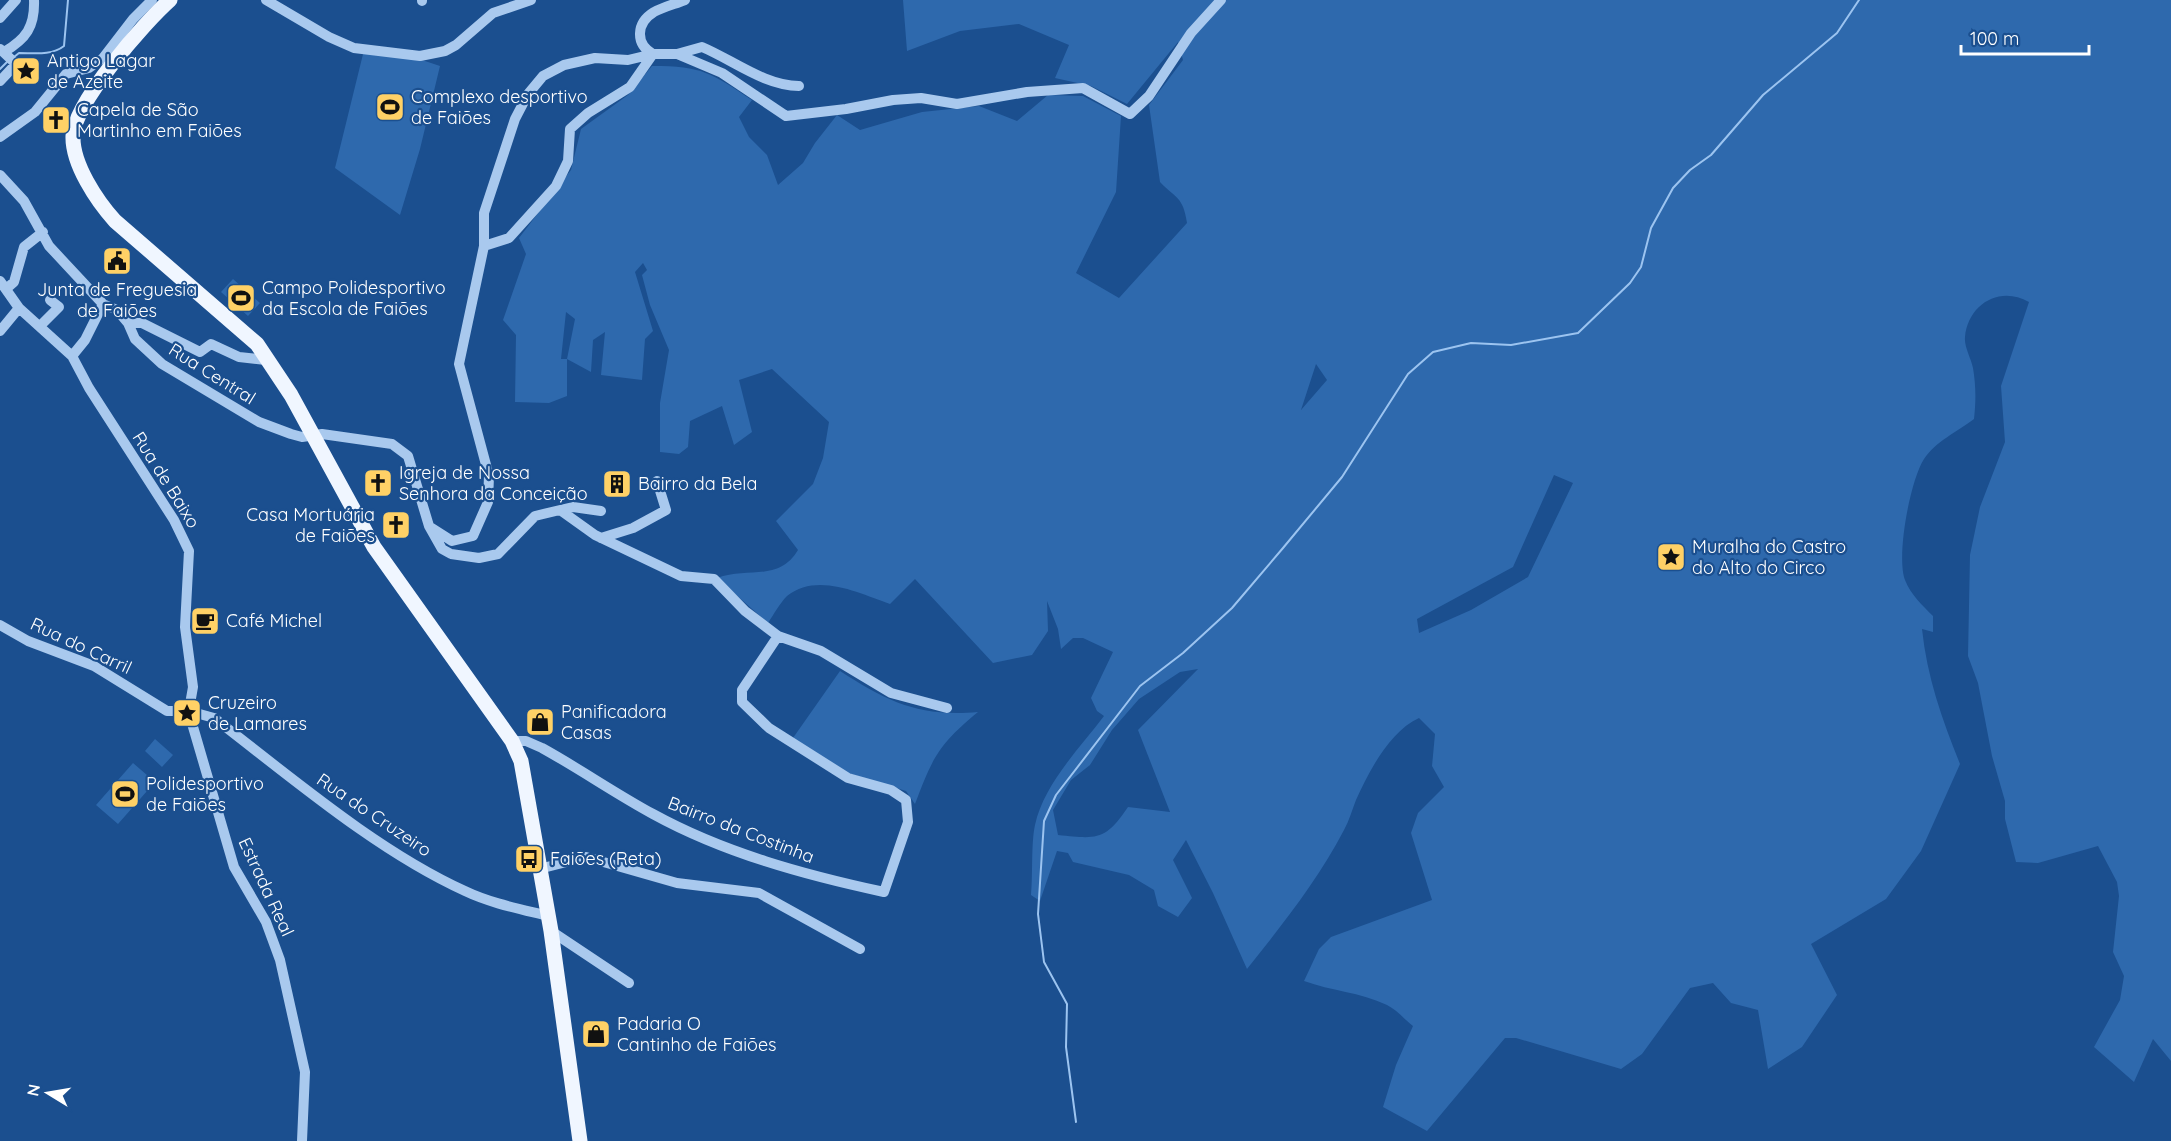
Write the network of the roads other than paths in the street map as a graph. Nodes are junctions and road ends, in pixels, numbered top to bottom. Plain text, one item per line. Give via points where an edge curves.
1 (15, 0) edge
2 (34, 0) edge
3 (152, 0) edge
4 (170, 0) edge
5 (266, 0) edge
6 (531, 0) edge
7 (685, 0) edge
8 (1221, 0) edge
9 (0, 18) edge
10 (2, 50) edge
11 (653, 54) junction
12 (677, 54) junction
13 (0, 81) edge
14 (799, 86) dead end
15 (0, 137) edge
16 (0, 175) edge
17 (43, 232) junction
18 (484, 246) junction
19 (3, 285) edge
20 (50, 300) dead end
21 (104, 304) junction
22 (19, 308) junction
23 (128, 323) junction
24 (40, 326) junction
25 (0, 331) edge
26 (72, 356) junction
27 (266, 360) junction
28 (312, 435) junction
29 (657, 481) dead end
30 (560, 510) junction
31 (601, 511) dead end
32 (429, 526) junction
33 (601, 538) junction
34 (0, 625) edge
35 (778, 636) junction
36 (947, 708) dead end
37 (192, 712) junction
38 (512, 741) junction
39 (539, 869) junction
40 (549, 923) junction
41 (860, 949) dead end
42 (629, 983) dead end
43 (302, 1141) edge
44 (580, 1141) edge

1 - 9 street
2 - 10 street via 28,33 21,42
3 - 15 street via 103,58 89,68 66,74 35,112
4 - 27 main road via 141,29 81,110 74,128 74,148 98,202 257,344
5 - 6 street via 329,38 354,48 420,56 445,51 493,13
7 - 11 street via 653,13 642,25 639,37 644,49
8 - 12 street via 1191,33 1149,96 1130,114 1083,88 1027,92 957,104 921,98 893,100 786,116 722,73
10 - 13 street via 16,64
11 - 12 street
11 - 18 street via 630,87 570,129 568,160 556,186 509,238
11 - 18 street via 628,60 595,58 564,65 543,76 515,119 484,213
12 - 14 street via 702,47 755,73 788,86
16 - 17 street, Rua Central via 24,201
17 - 19 street via 24,247 14,282
17 - 21 street, Rua Central via 50,246
18 - 32 street via 459,364 489,476 488,502 473,537 452,541
19 - 22 street, Rua de Baixo
20 - 24 street via 59,307
21 - 23 street, Rua Central via 117,310
21 - 26 street
22 - 24 street, Rua de Baixo
22 - 25 street
23 - 27 street via 142,323 200,352 211,344 239,357
23 - 28 street, Rua Central via 135,339 162,364 259,422 302,437
24 - 26 street, Rua de Baixo
26 - 37 street, Rua de Baixo via 174,519 189,551 185,627 193,687
27 - 28 main road via 291,395
28 - 32 street, Rua Central via 400,448 408,456
28 - 38 main road via 374,547
29 - 33 street via 666,510 633,528
30 - 31 street, Rua Central via 573,507
30 - 32 street, Rua Central via 536,516 498,554 479,558 461,557 441,549
30 - 33 street
33 - 35 street via 681,576 714,579 745,611
34 - 37 street, Rua do Carril via 28,641 94,666 167,711 181,711 185,719
35 - 36 street via 821,651 891,693
35 - 38 street, Bairro da Costinha via 742,690 742,702 769,728 848,778 891,790 906,800 908,822 884,892 778,866 708,840 654,815 542,748 526,741
37 - 40 street, Rua do Cruzeiro via 214,718 334,810 424,869 466,892
37 - 43 street, Estrada Real via 234,867 266,922 280,960 305,1072
38 - 39 main road via 521,761
39 - 40 main road
39 - 41 street via 586,857 677,883 759,893
40 - 42 street, Rua do Cruzeiro
40 - 44 main road

